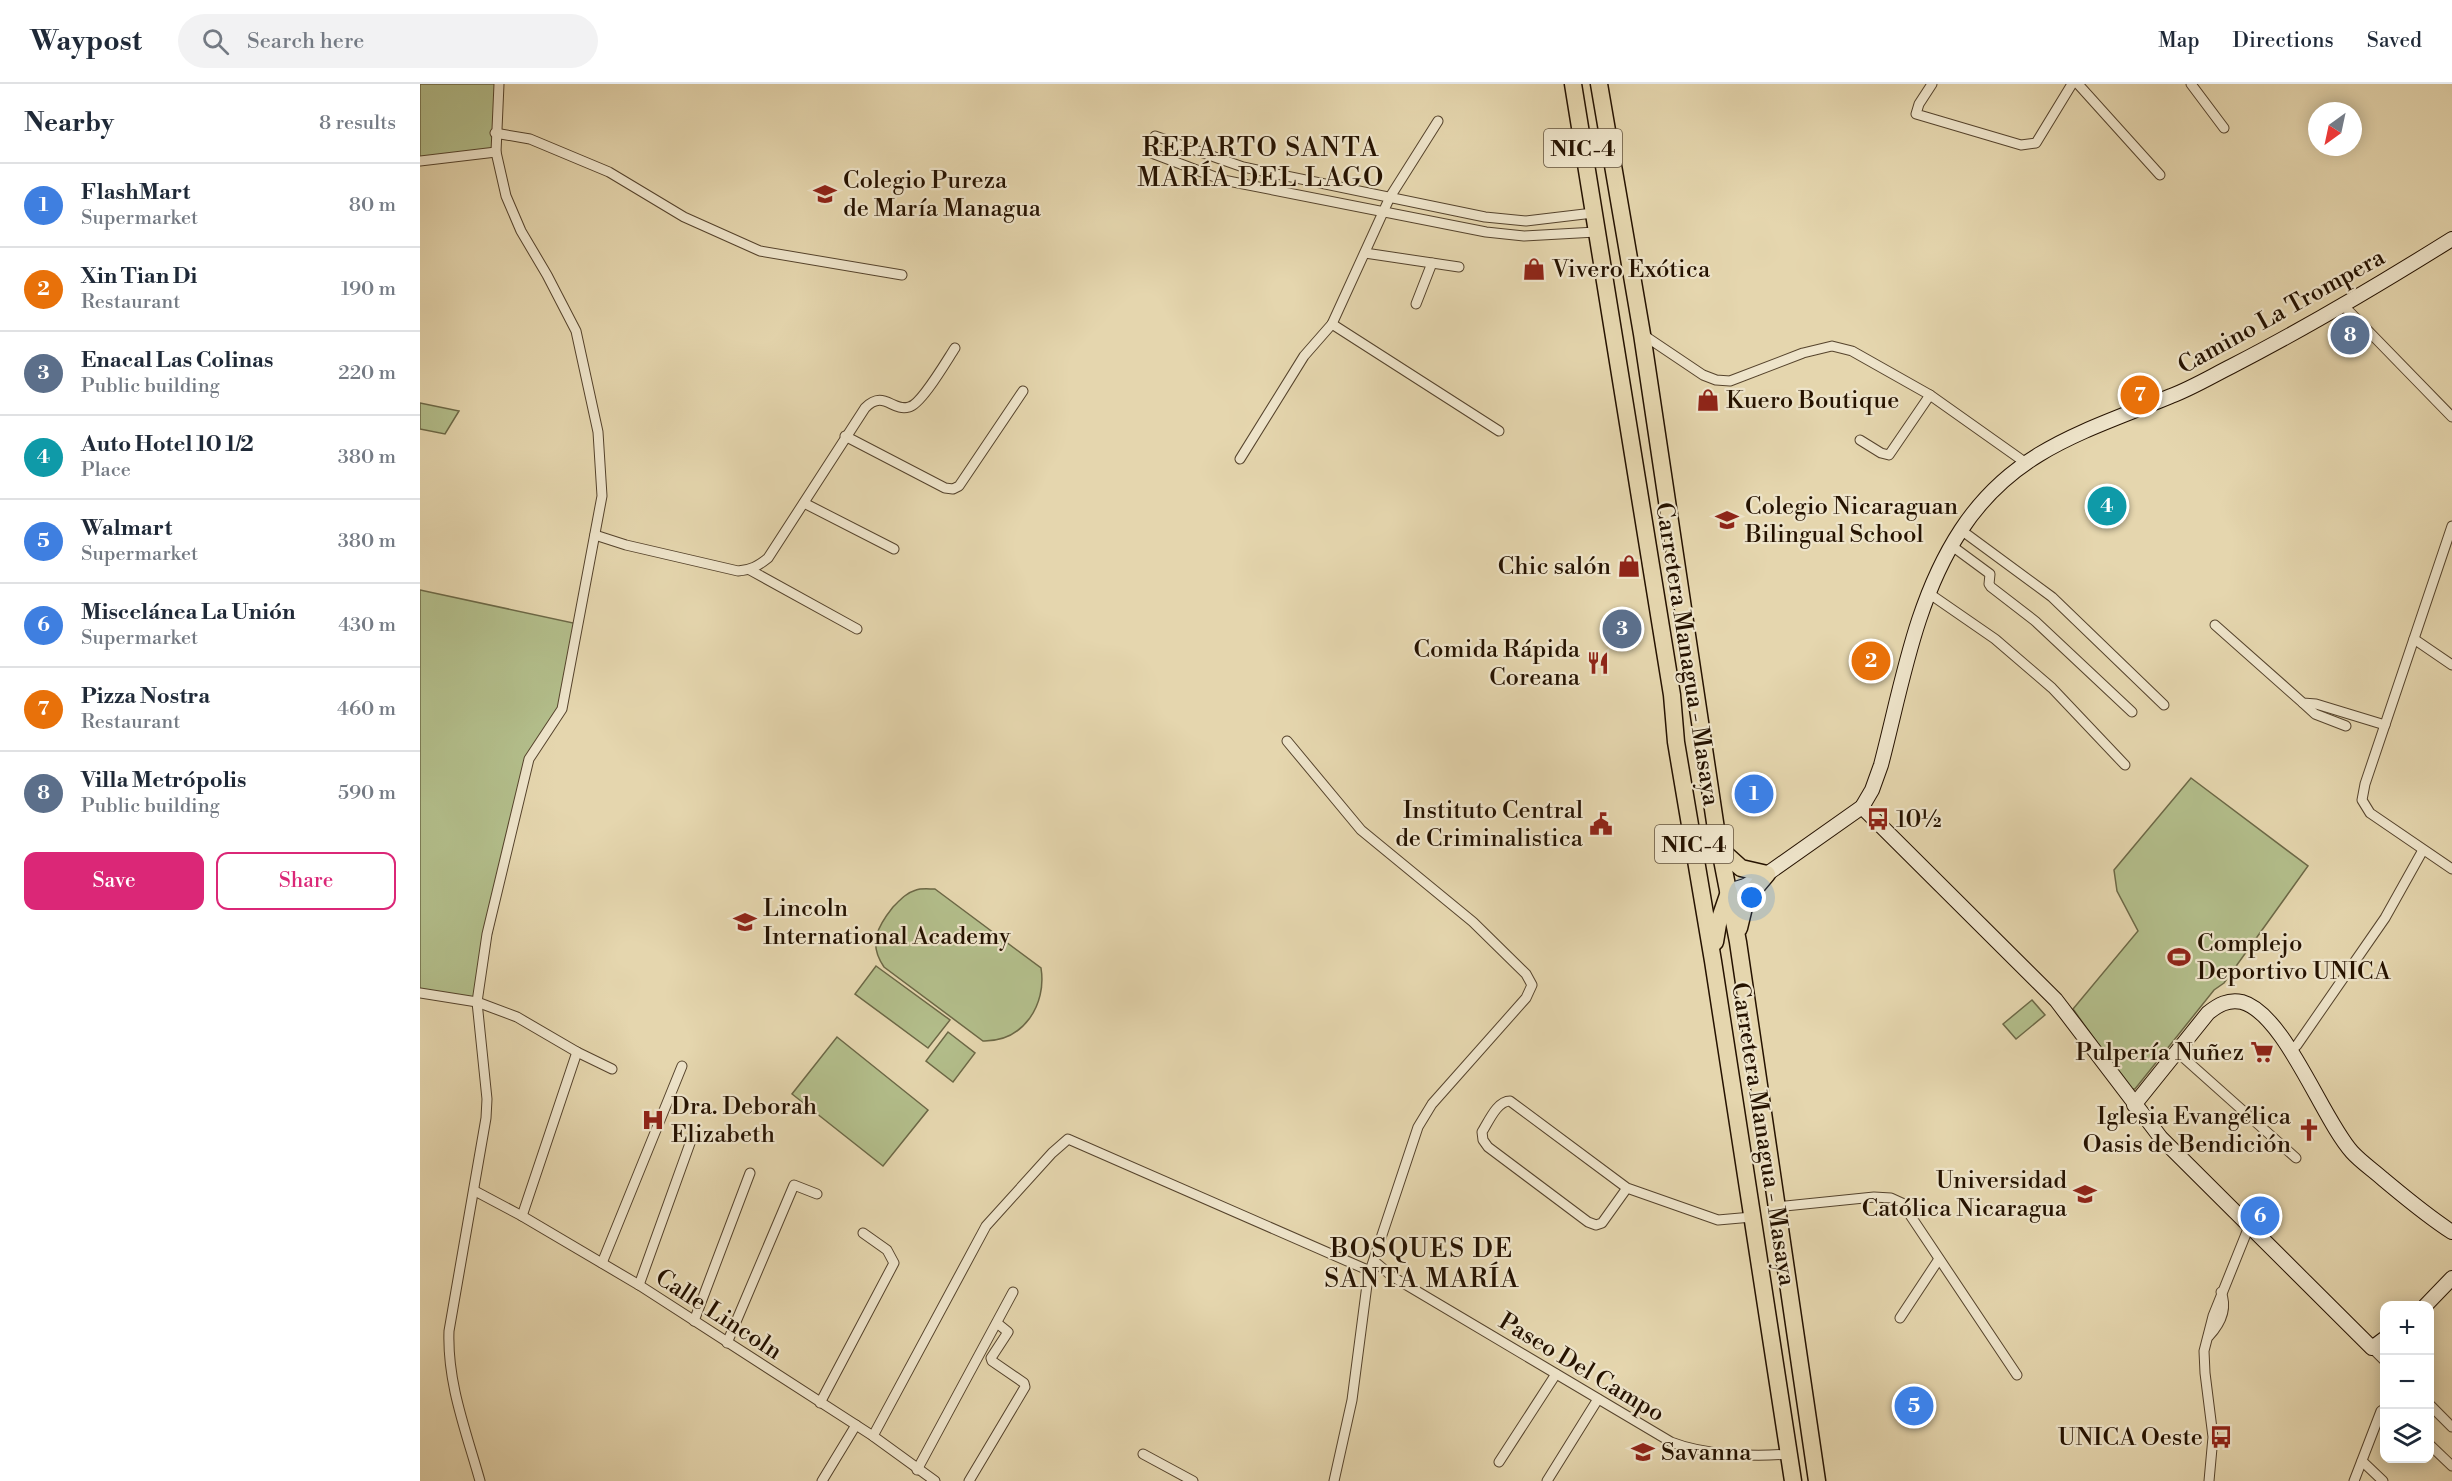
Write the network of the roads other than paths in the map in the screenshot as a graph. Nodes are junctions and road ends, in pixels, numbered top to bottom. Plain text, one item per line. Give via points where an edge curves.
1 (499, 84) edge
2 (1573, 84) edge
3 (1599, 84) edge
4 (1932, 84) edge
5 (2072, 84) edge
6 (2078, 84) edge
7 (2191, 84) edge
8 (1438, 121) dead end
9 (2224, 128) dead end
10 (495, 134) junction
11 (496, 153) junction
12 (420, 161) edge
13 (2160, 175) dead end
14 (1390, 197) junction
15 (1382, 213) junction
16 (1593, 213) junction
17 (1596, 232) junction
18 (2452, 239) edge
19 (1365, 254) junction
20 (1432, 263) junction
21 (1459, 267) dead end
22 (902, 275) dead end
23 (1416, 304) dead end
24 (2344, 306) junction
25 (1332, 324) junction
26 (1642, 334) junction
27 (955, 348) dead end
28 (1023, 391) dead end
29 (1930, 395) junction
30 (2452, 417) edge
31 (1499, 431) dead end
32 (845, 436) junction
33 (1860, 440) dead end
34 (1240, 459) dead end
35 (2026, 463) junction
36 (804, 503) junction
37 (2452, 526) edge
38 (1961, 530) junction
39 (595, 535) junction
40 (1952, 546) junction
41 (894, 549) dead end
42 (750, 570) junction
43 (1927, 592) junction
44 (2215, 625) dead end
45 (857, 629) dead end
46 (2414, 639) junction
47 (2452, 665) edge
48 (2303, 703) junction
49 (2164, 705) dead end
50 (2132, 712) dead end
51 (2385, 725) junction
52 (2346, 726) dead end
53 (1287, 741) dead end
54 (1676, 742) junction
55 (2125, 765) dead end
56 (1862, 807) junction
57 (1721, 850) junction
58 (2423, 850) junction
59 (2452, 869) edge
60 (1767, 874) junction
61 (1729, 891) junction
62 (1738, 942) junction
63 (1713, 961) junction
64 (420, 993) edge
65 (477, 1002) junction
66 (2290, 1051) junction
67 (577, 1052) junction
68 (2176, 1052) junction
69 (682, 1066) dead end
70 (612, 1068) dead end
71 (2134, 1105) junction
72 (693, 1135) dead end
73 (2296, 1158) dead end
74 (750, 1173) dead end
75 (1627, 1188) junction
76 (475, 1191) junction
77 (818, 1194) dead end
78 (1776, 1207) junction
79 (522, 1216) junction
80 (1752, 1217) junction
81 (2250, 1224) junction
82 (2452, 1232) edge
83 (863, 1233) dead end
84 (1939, 1258) junction
85 (602, 1263) junction
86 (1372, 1266) junction
87 (2452, 1278) edge
88 (639, 1286) junction
89 (1013, 1292) dead end
90 (2429, 1301) edge
91 (1900, 1318) dead end
92 (694, 1321) junction
93 (997, 1323) junction
94 (727, 1343) junction
95 (2380, 1343) edge
96 (2373, 1348) junction
97 (2380, 1355) edge
98 (1556, 1374) junction
99 (2017, 1375) dead end
100 (1598, 1399) junction
101 (820, 1403) junction
102 (2380, 1414) edge
103 (2434, 1414) edge
104 (856, 1425) junction
105 (2452, 1427) edge
106 (873, 1436) junction
107 (2434, 1449) edge
108 (1143, 1454) dead end
109 (1788, 1454) junction
110 (2362, 1461) junction
111 (1499, 1462) dead end
112 (2452, 1466) edge
113 (917, 1470) junction
114 (1804, 1478) edge
115 (480, 1481) edge
116 (822, 1481) edge
117 (934, 1481) edge
118 (969, 1481) edge
119 (1193, 1481) edge
120 (1334, 1481) edge
121 (1547, 1481) edge
122 (2209, 1481) edge
123 (2354, 1481) edge
124 (2383, 1481) edge

1 - 10 street
2 - 16 highway, Carretera Managua - Masaya / NIC-4
3 - 26 highway, Carretera Managua - Masaya / NIC-4
4 - 5 street via 1916,114 2021,145 2036,143
6 - 13 street
7 - 9 street
8 - 14 street
10 - 11 street
10 - 22 street via 530,139 609,172 684,217 760,251
11 - 12 street
11 - 39 street via 506,196 521,231 576,331 598,432 602,496
14 - 15 street
14 - 15 street via 1243,167 1155,136 1149,152 1223,180
14 - 16 street via 1485,218 1526,221
15 - 17 street via 1524,236
15 - 19 street
16 - 17 highway, Carretera Managua - Masaya / NIC-4
17 - 54 highway, Carretera Managua - Masaya / NIC-4
18 - 24 street, Camino La Trompera
19 - 20 street
19 - 25 street
20 - 21 street
20 - 23 street
24 - 30 street
24 - 35 street, Camino La Trompera via 2175,395 2056,444
25 - 31 street
25 - 34 street via 1304,356
26 - 29 street via 1716,380 1730,381 1832,346 1852,351
26 - 57 highway, Carretera Managua - Masaya / NIC-4
27 - 32 street via 916,404 904,408 878,400 871,402
28 - 32 street via 959,486 953,489
29 - 33 street via 1889,455
29 - 35 street
32 - 36 street
35 - 38 street, Camino La Trompera via 2002,481
36 - 41 street
36 - 42 street via 768,558
37 - 46 street
38 - 40 street, Camino La Trompera
38 - 49 street via 2052,597
39 - 42 street via 738,571
39 - 65 street via 562,709 529,759 488,928
40 - 43 street, Camino La Trompera
40 - 50 street via 1990,574 1991,587 2035,621
42 - 45 street
43 - 55 street via 1995,639 2052,688
43 - 56 street, Camino La Trompera via 1881,765
44 - 48 street
46 - 47 street
46 - 51 street
48 - 51 street
48 - 52 street via 2315,714
51 - 58 street via 2362,800 2370,813
53 - 86 street via 1361,830 1473,922 1526,974 1532,985 1526,998 1432,1104 1418,1127
54 - 61 highway via 1684,752 1700,850 1710,871
54 - 63 highway, Carretera Managua - Masaya / NIC-4
56 - 60 street
56 - 71 street via 2056,1000
57 - 60 highway via 1741,868
57 - 61 highway, Carretera Managua - Masaya / NIC-4
58 - 59 street
58 - 66 street via 2385,918
60 - 61 street
60 - 62 highway via 1746,899
61 - 62 highway, Carretera Managua - Masaya / NIC-4
61 - 63 highway via 1718,924
62 - 78 highway, Carretera Managua - Masaya / NIC-4
63 - 80 highway, Carretera Managua - Masaya / NIC-4
64 - 65 street
65 - 67 street via 517,1017
65 - 76 street via 487,1099
66 - 68 street via 2254,1009 2242,1002 2227,1002 2208,1013
66 - 82 street via 2354,1154 2428,1217
67 - 70 street
67 - 79 street
68 - 71 street
68 - 73 street
69 - 85 street
71 - 81 street via 2161,1138
72 - 88 street
74 - 92 street
75 - 75 street via 1510,1101 1500,1104 1482,1132 1488,1147 1588,1222 1602,1223
75 - 80 street via 1718,1220
76 - 79 street, Calle Lincoln
76 - 115 street via 449,1331 448,1356 452,1384
77 - 94 street via 794,1185
78 - 84 street via 1891,1198 1902,1203
78 - 114 highway, Carretera Managua - Masaya / NIC-4
79 - 85 street, Calle Lincoln
80 - 109 highway, Carretera Managua - Masaya / NIC-4
81 - 96 street
81 - 122 street via 2221,1292 2204,1351 2214,1448
83 - 101 street via 888,1250 894,1263
84 - 91 street
84 - 99 street
85 - 88 street, Calle Lincoln
86 - 98 street, Paseo Del Campo
86 - 106 street, Paseo Del Campo via 1068,1139 986,1226
86 - 120 street via 1352,1400
87 - 90 street
88 - 92 street, Calle Lincoln
89 - 93 street
92 - 94 street, Calle Lincoln
93 - 113 street
93 - 118 street via 1008,1332 992,1361 1025,1387
94 - 101 street, Calle Lincoln
95 - 96 street
96 - 97 street
98 - 100 street, Paseo Del Campo
98 - 111 street
100 - 109 street, Paseo Del Campo via 1692,1450
100 - 121 street
101 - 104 street, Calle Lincoln
102 - 110 street
103 - 105 street
104 - 106 street, Calle Lincoln
104 - 116 street
106 - 113 street, Calle Lincoln
107 - 112 street
108 - 119 street
109 - 114 highway, Carretera Managua - Masaya / NIC-4
110 - 123 street
110 - 124 street
113 - 117 street, Calle Lincoln

